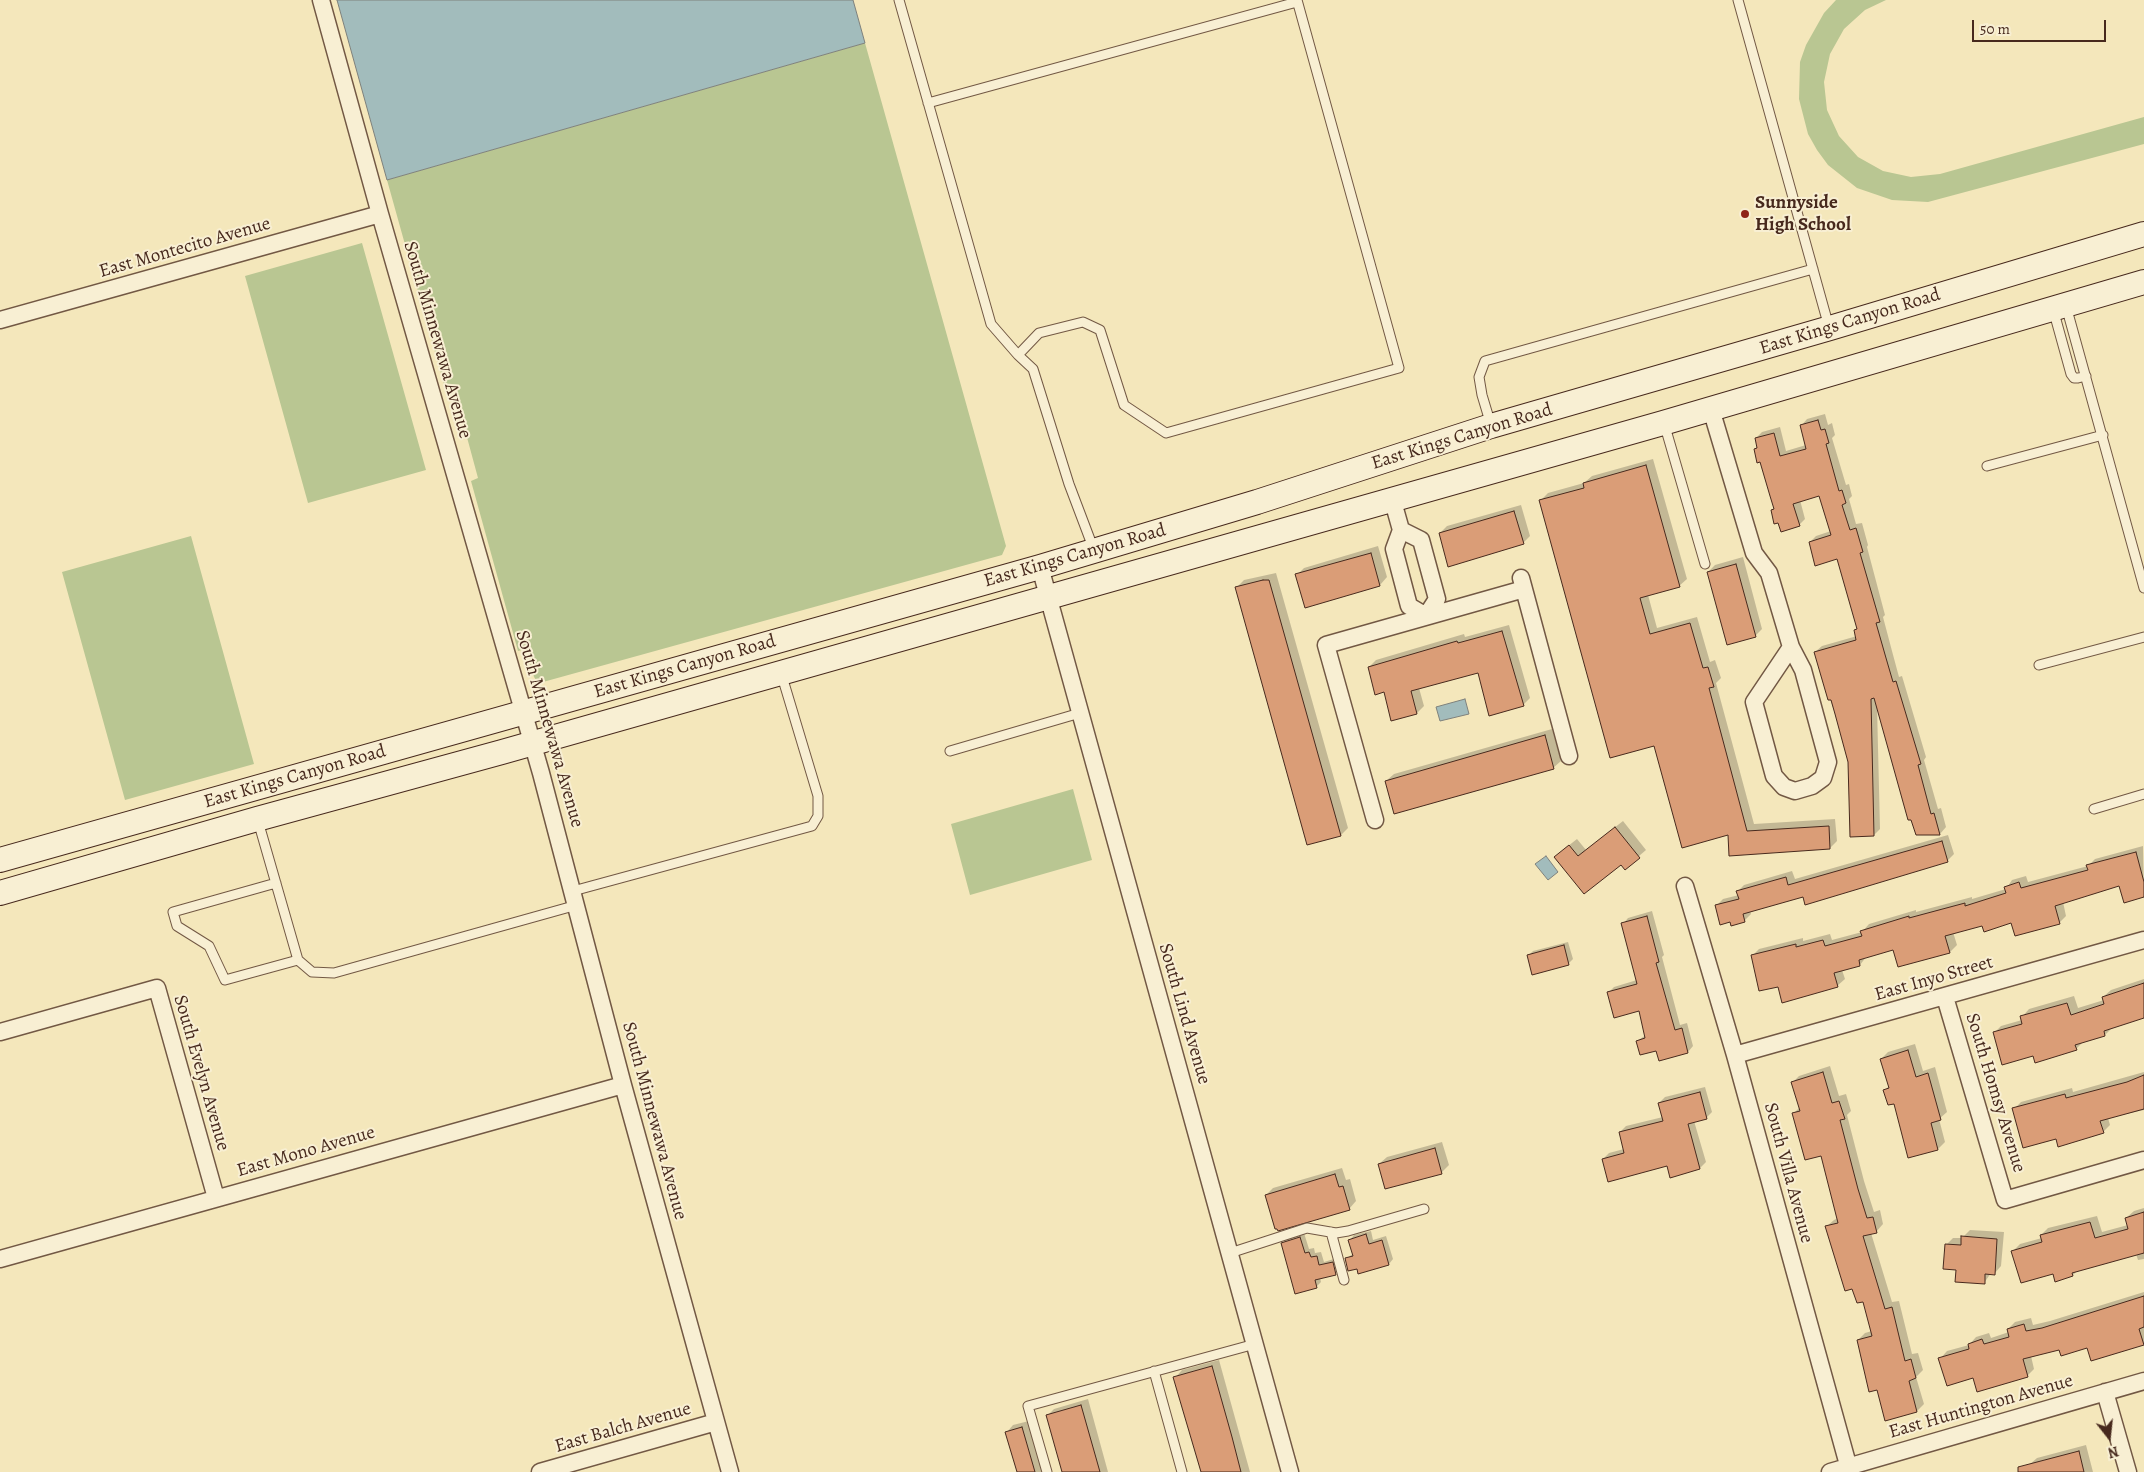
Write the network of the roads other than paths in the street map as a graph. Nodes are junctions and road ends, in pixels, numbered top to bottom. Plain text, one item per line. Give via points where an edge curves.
1 (321, 0) edge
2 (899, 0) edge
3 (1738, 0) edge
4 (1297, 1) edge
5 (928, 103) junction
6 (380, 214) junction
7 (2144, 234) edge
8 (1813, 269) junction
9 (2144, 282) edge
10 (2060, 307) junction
11 (0, 320) edge
12 (1830, 328) junction
13 (1018, 355) junction
14 (2086, 376) junction
15 (1712, 409) junction
16 (1663, 422) junction
17 (1491, 426) junction
18 (2103, 435) junction
19 (1987, 466) dead end
20 (1392, 498) junction
21 (1401, 530) junction
22 (1094, 550) junction
23 (1705, 564) dead end
24 (1040, 567) junction
25 (2144, 588) edge
26 (1048, 598) junction
27 (1426, 616) junction
28 (2144, 637) edge
29 (1791, 648) junction
30 (2039, 664) dead end
31 (781, 673) junction
32 (524, 713) junction
33 (1080, 713) junction
34 (532, 743) junction
35 (950, 751) dead end
36 (1569, 756) dead end
37 (2144, 794) edge
38 (2094, 809) dead end
39 (257, 819) junction
40 (1375, 820) dead end
41 (0, 860) edge
42 (276, 884) junction
43 (1685, 886) dead end
44 (0, 893) edge
45 (575, 898) junction
46 (2144, 940) edge
47 (298, 960) junction
48 (1945, 997) junction
49 (0, 1032) edge
50 (1735, 1055) junction
51 (622, 1084) junction
52 (2144, 1160) edge
53 (216, 1198) junction
54 (1424, 1209) dead end
55 (1332, 1232) junction
56 (1230, 1253) junction
57 (0, 1258) edge
58 (1344, 1280) dead end
59 (1255, 1344) junction
60 (1154, 1371) junction
61 (2144, 1381) edge
62 (2105, 1392) junction
63 (716, 1422) junction
64 (1849, 1469) edge
65 (540, 1472) edge
66 (730, 1472) edge
67 (1047, 1472) edge
68 (1182, 1472) edge
69 (1290, 1472) edge
70 (1830, 1472) edge
71 (2128, 1472) edge

1 - 6 street, South Minnewawa Avenue
2 - 5 lane
3 - 8 lane
4 - 5 lane
4 - 13 lane via 1399,368 1166,433 1124,405 1100,330 1083,322 1039,332
5 - 13 lane via 991,324
6 - 11 street, East Montecito Avenue
6 - 32 street, South Minnewawa Avenue
7 - 12 main road, East Kings Canyon Road
8 - 12 lane
8 - 17 lane via 1485,361 1479,377
9 - 10 main road, East Kings Canyon Road
10 - 14 lane
10 - 14 lane via 2072,374 2074,378
10 - 15 main road, East Kings Canyon Road
12 - 17 main road, East Kings Canyon Road
13 - 22 lane via 1034,369 1068,484
14 - 18 lane
15 - 16 main road, East Kings Canyon Road
15 - 29 street via 1754,553 1769,573
16 - 20 main road, East Kings Canyon Road
16 - 23 lane
17 - 22 main road, East Kings Canyon Road via 1257,502
18 - 19 lane
18 - 25 lane
20 - 21 street
20 - 26 main road, East Kings Canyon Road
21 - 27 street via 1394,548 1410,606
21 - 27 street via 1421,540 1437,599
22 - 24 main road, East Kings Canyon Road
24 - 26 street, South Lind Avenue
24 - 32 main road, East Kings Canyon Road
26 - 31 main road, East Kings Canyon Road
26 - 33 street, South Lind Avenue
27 - 36 street via 1523,584
27 - 40 street via 1326,645
28 - 30 lane
29 - 29 street via 1804,670 1828,762 1823,778 1812,786 1795,791 1784,787 1774,776 1754,702
31 - 34 main road, East Kings Canyon Road
31 - 45 lane via 818,796 818,816 812,826
32 - 34 street, South Minnewawa Avenue
32 - 41 main road, East Kings Canyon Road
33 - 35 lane
33 - 56 street, South Lind Avenue
34 - 39 main road, East Kings Canyon Road
34 - 45 street, South Minnewawa Avenue
37 - 38 lane
39 - 42 lane
39 - 44 main road, East Kings Canyon Road
42 - 47 lane
42 - 47 lane via 173,912 177,926 209,946 226,980
43 - 50 street, South Villa Avenue
45 - 47 lane via 334,973 312,972
45 - 51 street, South Minnewawa Avenue
46 - 48 street, East Inyo Street
48 - 50 street, East Inyo Street
48 - 52 street, South Homsy Avenue via 2006,1200
49 - 53 street, South Evelyn Avenue via 156,988
50 - 64 street, South Villa Avenue
51 - 53 street, East Mono Avenue
51 - 63 street, South Minnewawa Avenue
53 - 57 street, East Mono Avenue
54 - 55 lane via 1354,1230
55 - 56 lane via 1307,1228
55 - 58 lane
56 - 59 street, South Lind Avenue
59 - 60 lane
59 - 69 street, South Lind Avenue
60 - 67 lane via 1028,1406
60 - 68 lane
61 - 62 street, East Huntington Avenue
62 - 64 street, East Huntington Avenue
62 - 71 street
63 - 65 street, East Balch Avenue
63 - 66 street, South Minnewawa Avenue
64 - 70 street, East Huntington Avenue

